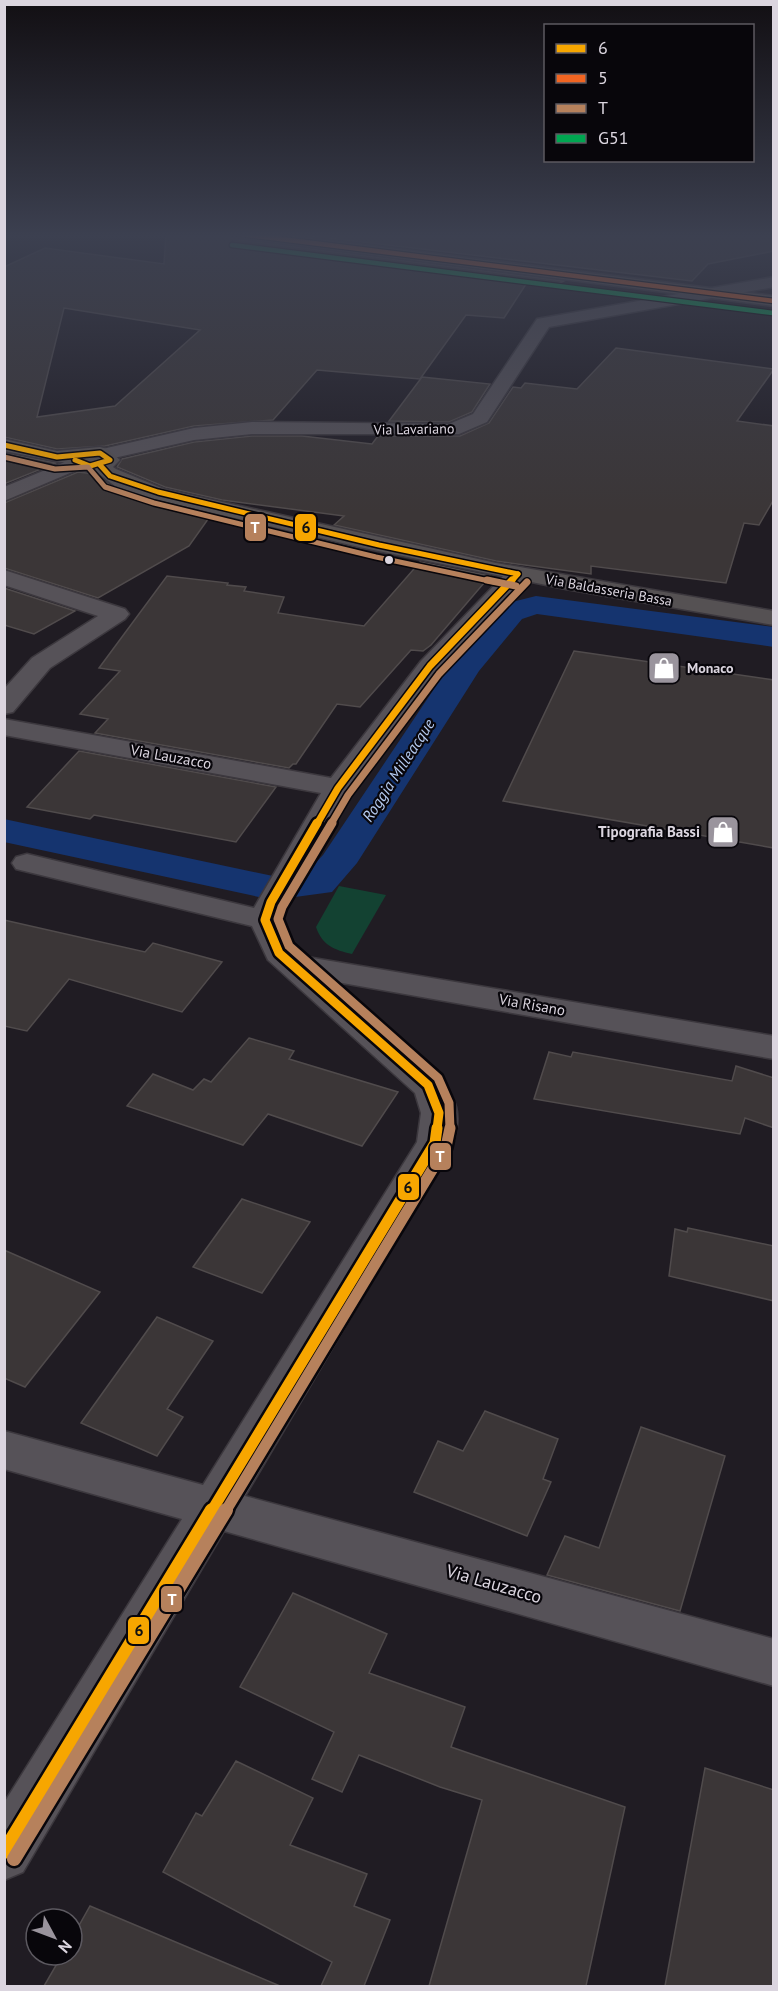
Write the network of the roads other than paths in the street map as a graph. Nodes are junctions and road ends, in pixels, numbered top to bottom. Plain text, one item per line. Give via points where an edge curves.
1 (541, 326) edge
2 (4, 445) edge
3 (77, 460) junction
4 (103, 460) junction
5 (4, 495) edge
6 (518, 574) junction
7 (4, 577) edge
8 (774, 618) edge
9 (4, 706) edge
10 (4, 727) edge
11 (338, 788) junction
12 (27, 862) dead end
13 (275, 898) junction
14 (290, 963) junction
15 (774, 1048) edge
16 (4, 1450) edge
17 (215, 1506) junction
18 (774, 1663) edge
19 (4, 1853) edge

1 - 4 street, Via Lavariano via 480,418 452,430 252,428 194,434
2 - 3 street, Via Baldasseria Bassa
3 - 4 street, Via Baldasseria Bassa via 86,466
3 - 5 street, Via Baldasseria Bassa
4 - 6 street, Via Baldasseria Bassa via 110,476 158,492
6 - 8 street, Via Baldasseria Bassa
6 - 11 street via 430,666
7 - 9 street via 117,614 41,663
10 - 11 street, Via Lauzacco
11 - 13 street
12 - 13 street
13 - 14 street via 275,945
14 - 15 street, Via Risano
14 - 17 street via 428,1085 441,1111 441,1128
16 - 17 street, Via Lauzacco
17 - 18 street, Via Lauzacco
17 - 19 street

